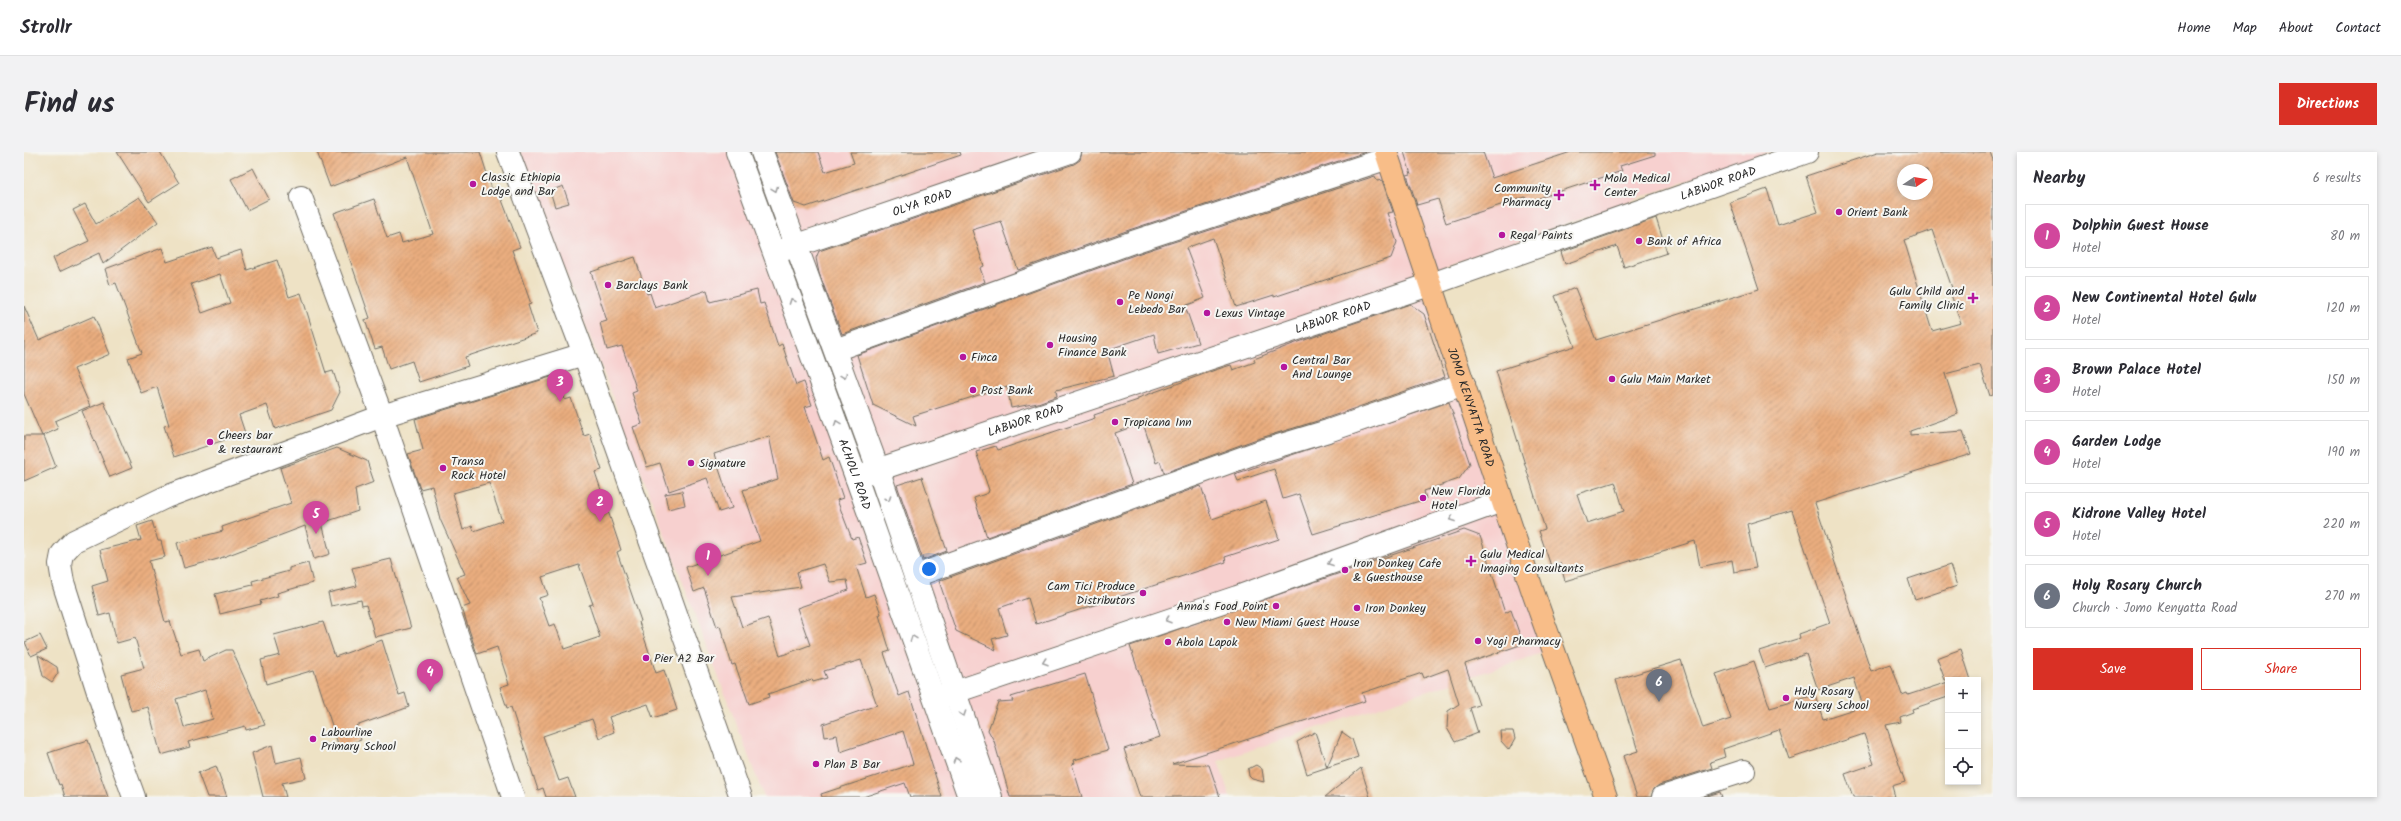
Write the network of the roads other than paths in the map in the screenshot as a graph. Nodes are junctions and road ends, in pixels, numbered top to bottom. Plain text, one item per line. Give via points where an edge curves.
1 (508, 152) edge
2 (737, 152) edge
3 (762, 152) edge
4 (1070, 152) edge
5 (1807, 152) edge
6 (1387, 155) edge
7 (301, 197) dead end
8 (796, 245) junction
9 (774, 254) junction
10 (1428, 285) junction
11 (835, 350) junction
12 (584, 354) junction
13 (1464, 384) junction
14 (382, 416) junction
15 (878, 469) junction
16 (856, 477) junction
17 (1502, 501) junction
18 (915, 576) junction
19 (955, 692) junction
20 (935, 699) junction
21 (1744, 771) dead end
22 (134, 797) edge
23 (512, 797) edge
24 (741, 797) edge
25 (969, 797) edge
26 (991, 797) edge
27 (1606, 797) edge
28 (1663, 797) edge

1 - 12 street
2 - 9 street, ACHOLI ROAD
3 -> 8 street, ACHOLI ROAD
4 - 8 street, OLYA ROAD
5 - 10 street, LABWOR ROAD
6 - 10 main road, JOMO KENYATTA ROAD
6 - 11 street via 1133,242
7 - 14 street
8 - 9 street, OLYA ROAD
8 - 11 street, ACHOLI ROAD
16 -> 9 street, ACHOLI ROAD
10 - 13 main road, JOMO KENYATTA ROAD
10 - 15 street, LABWOR ROAD
11 -> 15 street, ACHOLI ROAD
12 - 14 street
12 - 24 street
13 - 17 main road, JOMO KENYATTA ROAD
13 - 18 street via 1328,431 1258,452
14 - 22 street via 166,497 74,541 62,554 60,564 63,582
14 - 23 street
15 - 16 street, LABWOR ROAD
15 -> 18 street, ACHOLI ROAD
20 -> 16 street, ACHOLI ROAD
17 -> 19 street via 1237,597
17 - 27 main road, JOMO KENYATTA ROAD
18 - 19 street, ACHOLI ROAD
19 - 20 street
19 -> 26 street, ACHOLI ROAD
25 -> 20 street, ACHOLI ROAD
21 - 28 street

